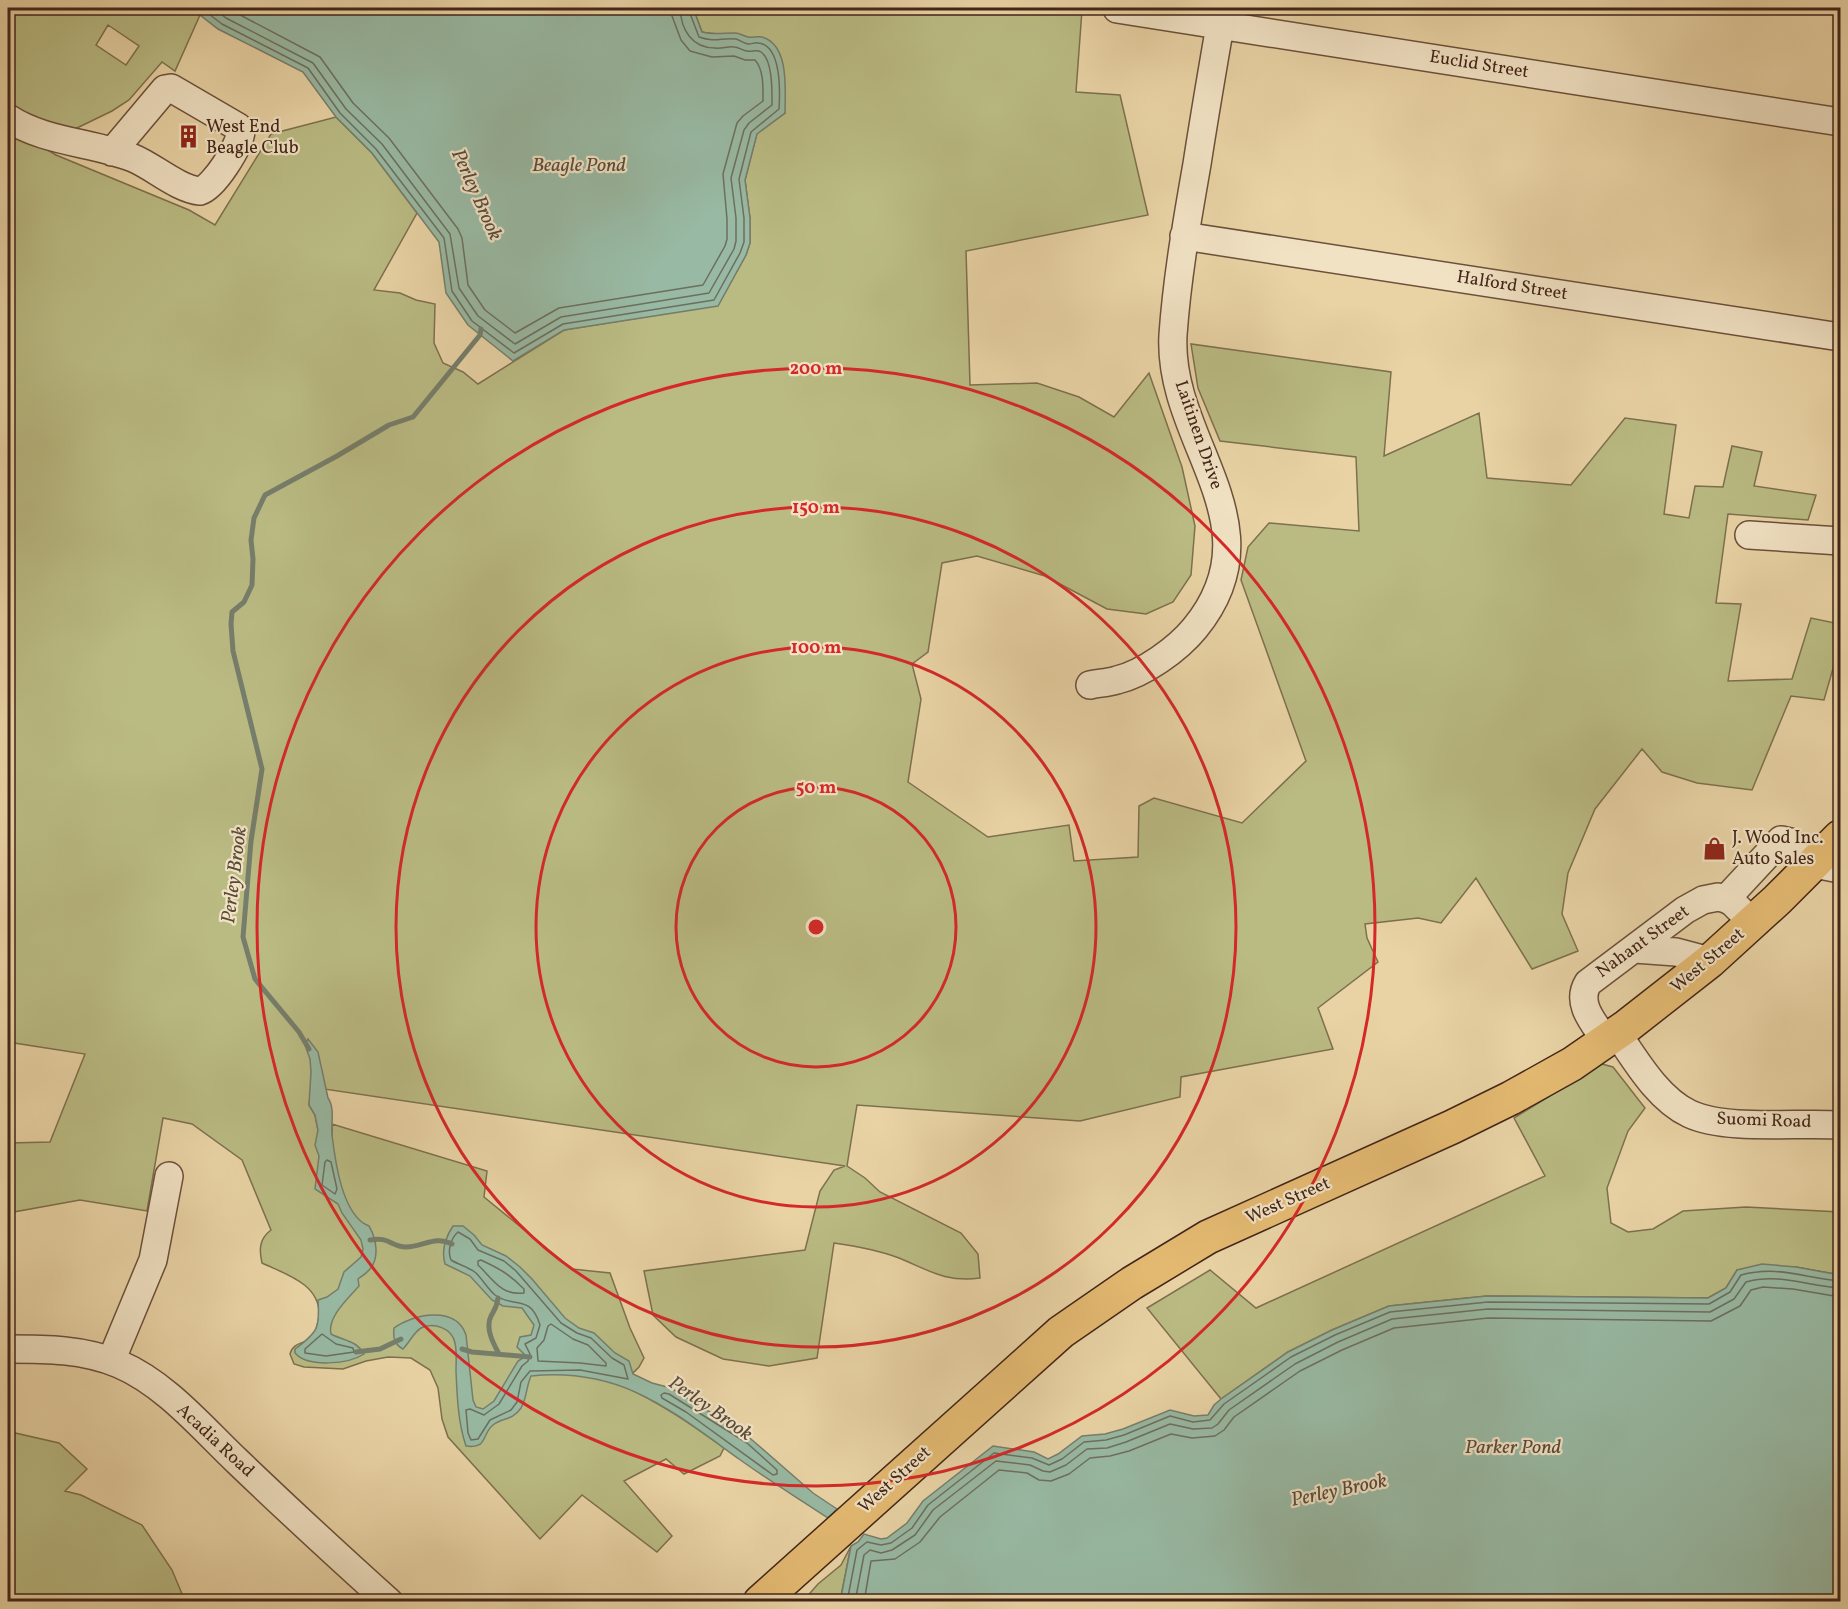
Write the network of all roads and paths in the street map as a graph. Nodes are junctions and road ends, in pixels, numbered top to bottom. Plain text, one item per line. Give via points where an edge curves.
1 (1116, 9) edge
2 (1222, 16) edge
3 (8, 118) edge
4 (1840, 122) edge
5 (112, 152) junction
6 (1184, 236) junction
7 (1840, 336) edge
8 (1749, 535) dead end
9 (1840, 541) edge
10 (1090, 685) dead end
11 (1840, 837) edge
12 (1827, 867) edge
13 (1726, 899) junction
14 (1753, 923) junction
15 (1635, 949) junction
16 (1710, 961) junction
17 (1611, 1037) junction
18 (1840, 1125) edge
19 (169, 1176) dead end
20 (8, 1349) edge
21 (111, 1361) junction
22 (389, 1602) edge
23 (760, 1602) edge

1 - 2 street, Euclid Street
2 - 4 street, Euclid Street
2 - 6 street, Laitinen Drive
3 - 5 street via 64,140
5 - 5 street via 165,89 171,88 241,131 238,144 211,185 200,191 134,158
6 - 7 street, Halford Street
6 - 10 street, Laitinen Drive via 1173,338 1175,362 1178,385 1226,524 1227,550 1221,582 1208,611 1188,636 1164,656 1118,680
8 - 9 street
11 - 12 main road, West Street
12 - 13 street via 1781,840
12 - 14 main road, West Street
13 - 14 street
13 - 15 street, Nahant Street via 1703,900
14 - 16 main road, West Street
15 - 16 street via 1676,952
15 - 17 street, Nahant Street via 1586,986 1585,1008
16 - 17 main road, West Street
17 - 18 street, Suomi Road via 1653,1083 1690,1114 1731,1123
17 - 23 main road, West Street via 1562,1070 1501,1103 1208,1237 1132,1283 1061,1332
19 - 21 street via 153,1260
20 - 21 street, Acadia Road via 54,1349
21 - 22 street, Acadia Road via 142,1376 176,1403

